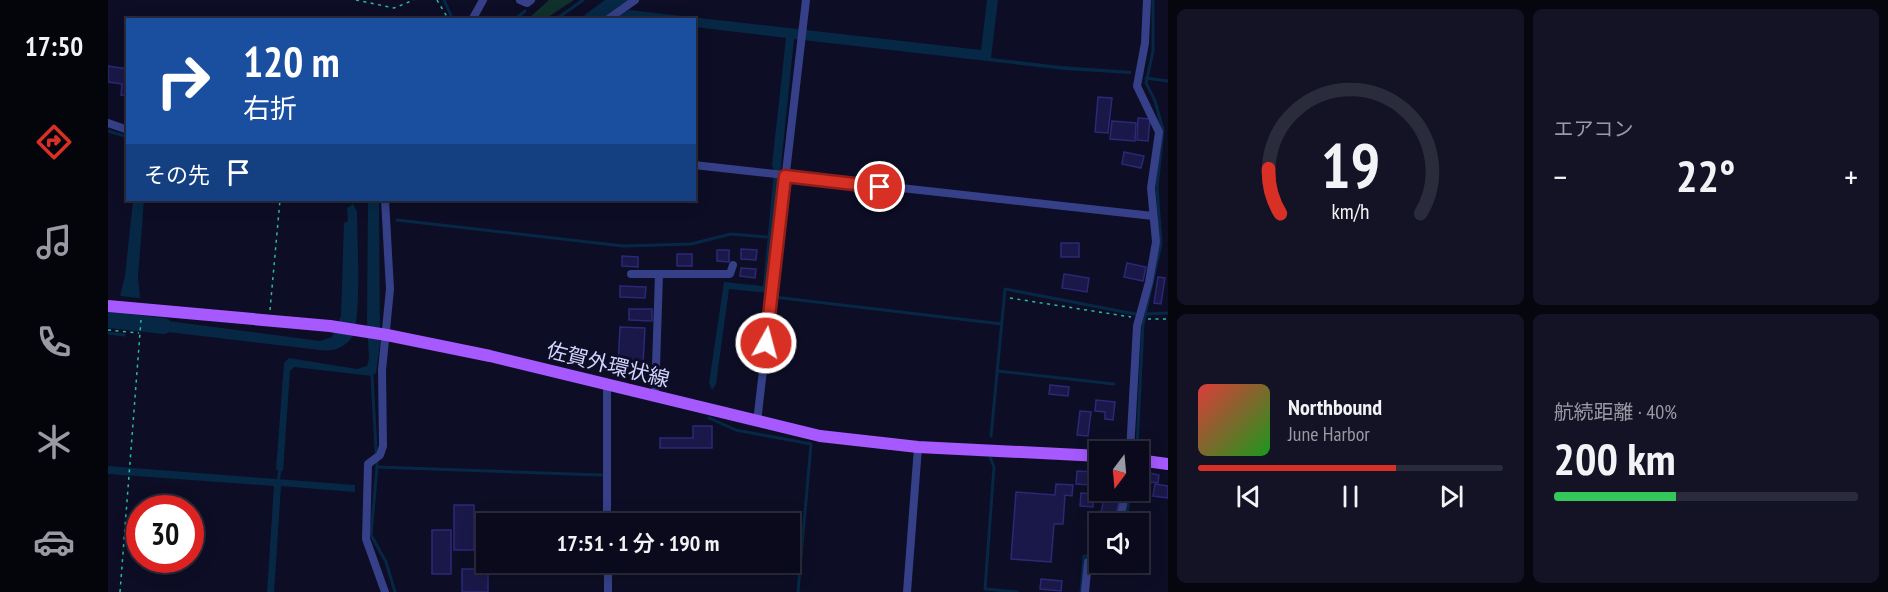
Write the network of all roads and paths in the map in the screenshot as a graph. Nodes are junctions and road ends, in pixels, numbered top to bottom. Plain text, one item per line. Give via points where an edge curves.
1 (356, 0) edge
2 (414, 0) edge
3 (437, 0) edge
4 (483, 0) edge
5 (520, 0) edge
6 (531, 0) edge
7 (635, 0) edge
8 (806, 0) edge
9 (1147, 0) edge
10 (447, 18) edge
11 (473, 18) edge
12 (610, 18) edge
13 (108, 123) edge
14 (126, 129) edge
15 (696, 165) edge
16 (785, 176) junction
17 (280, 201) edge
18 (385, 201) edge
19 (1153, 216) junction
20 (733, 266) dead end
21 (632, 274) dead end
22 (659, 274) junction
23 (1010, 298) dead end
24 (108, 306) edge
25 (142, 310) junction
26 (1143, 319) junction
27 (1168, 319) edge
28 (268, 320) junction
29 (108, 330) edge
30 (140, 333) junction
31 (387, 335) junction
32 (607, 384) junction
33 (655, 397) junction
34 (757, 422) junction
35 (1131, 441) edge
36 (918, 447) junction
37 (1089, 455) edge
38 (1149, 461) edge
39 (1168, 464) edge
40 (607, 513) edge
41 (1089, 562) edge
42 (608, 573) edge
43 (120, 592) edge
44 (385, 592) edge
45 (608, 592) edge
46 (907, 592) edge
47 (1085, 592) edge

1 - 2 path via 394,8
3 - 10 path
4 - 11 street
5 - 6 street
7 - 12 street
8 - 16 street
9 - 19 street via 1137,86 1159,132 1151,188
13 - 14 street
15 - 16 street
16 - 19 street
16 - 34 street
17 - 28 path
18 - 31 street via 390,289
19 - 26 street via 1156,242
20 - 22 street via 730,274
21 - 22 street
22 - 33 street
23 - 26 path
24 - 25 main road, 佐賀外環状線
25 - 28 main road, 佐賀外環状線
25 - 30 path
26 - 27 path
26 - 35 street
28 - 31 main road, 佐賀外環状線
29 - 30 path
30 - 43 path
31 - 32 main road, 佐賀外環状線
31 - 44 street via 382,370 383,446 380,455 368,464 365,530
32 - 33 main road, 佐賀外環状線
32 - 40 street
33 - 34 main road, 佐賀外環状線
34 - 36 main road, 佐賀外環状線 via 820,436
36 - 37 main road, 佐賀外環状線
36 - 46 street
38 - 39 main road
41 - 47 street
42 - 45 street

